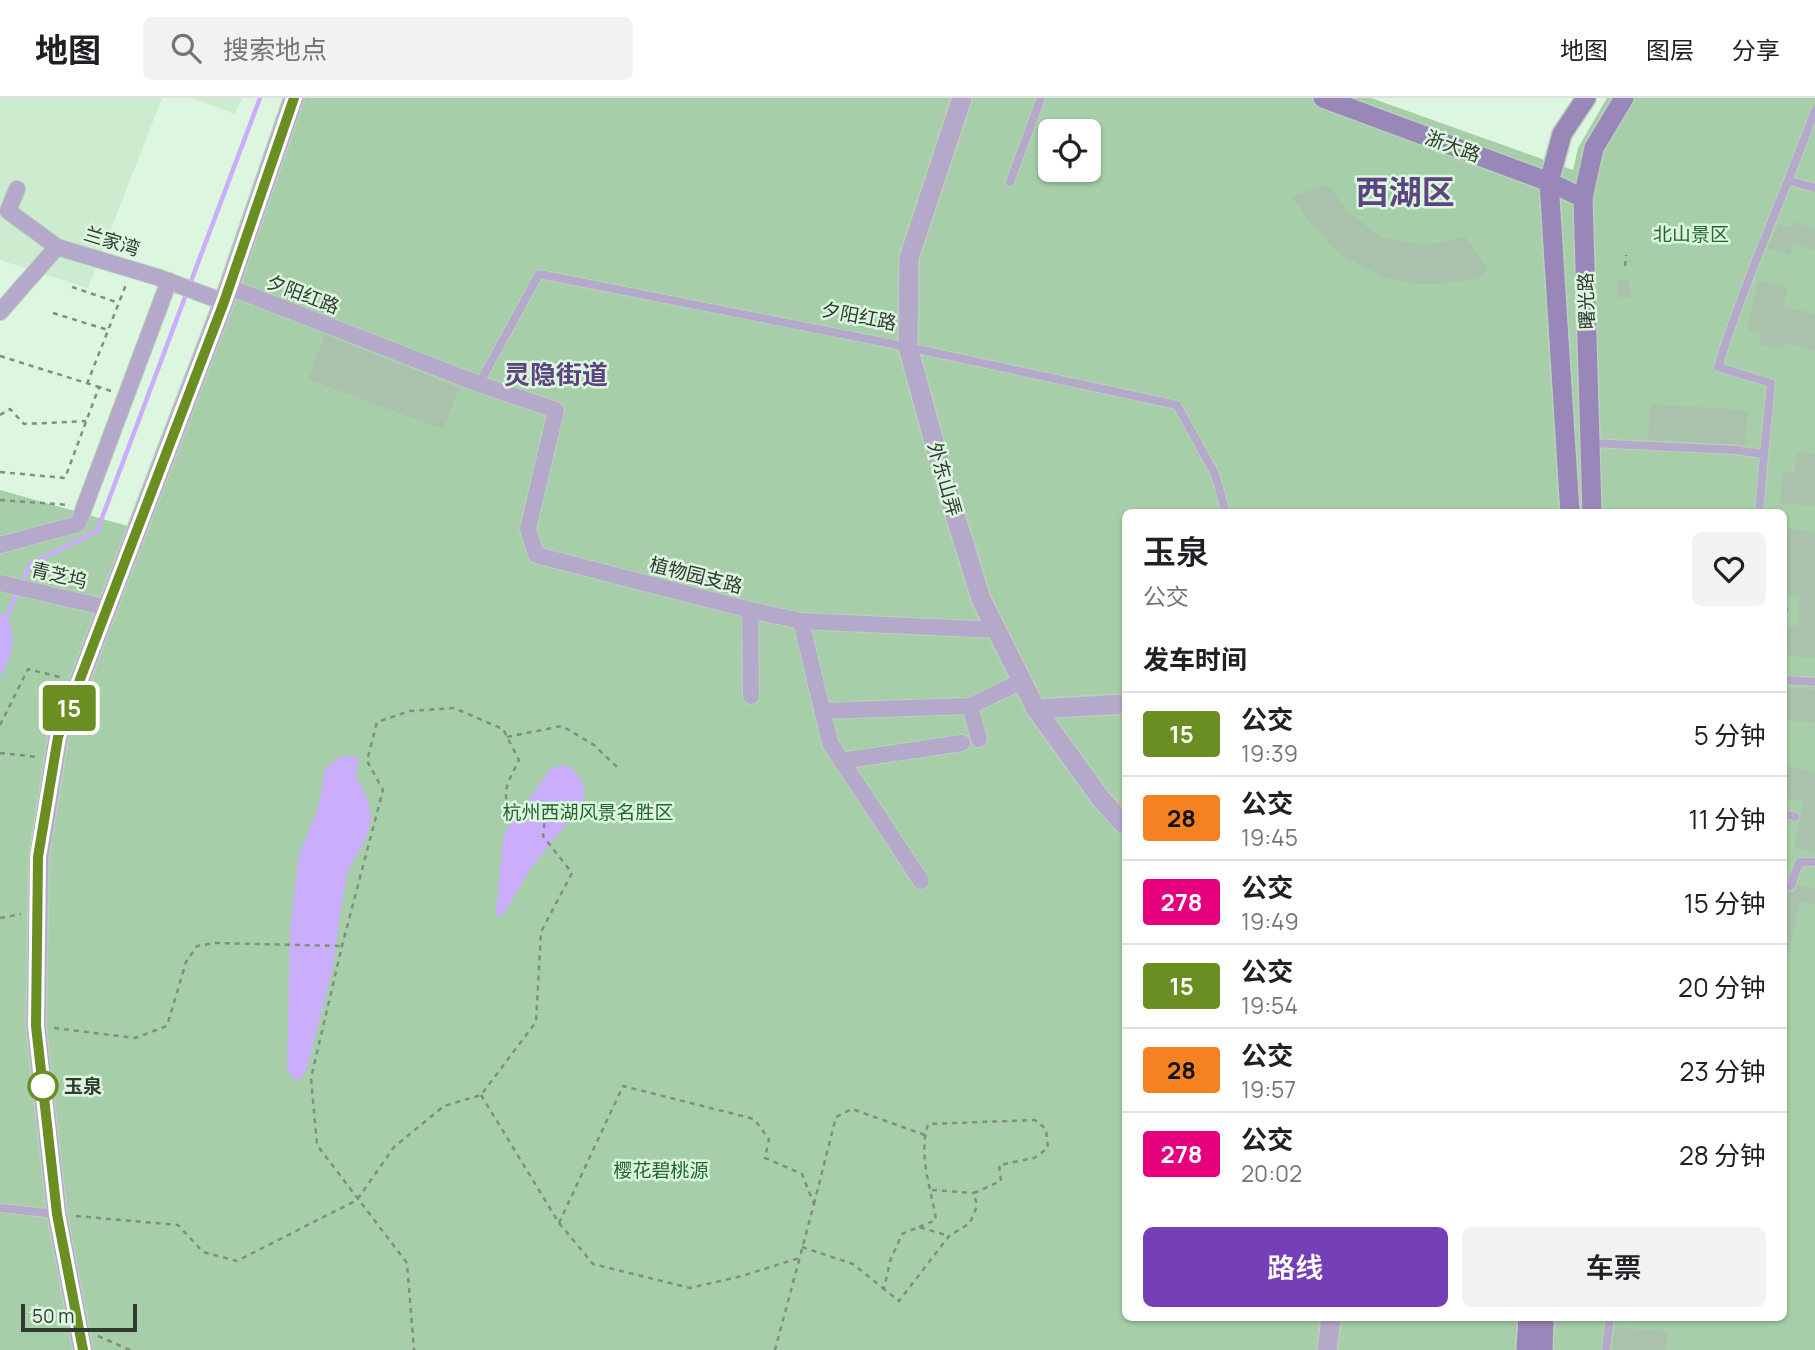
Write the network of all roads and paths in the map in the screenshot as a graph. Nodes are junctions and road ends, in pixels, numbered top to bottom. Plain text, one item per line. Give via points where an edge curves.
1 (294, 98) edge
2 (962, 98) edge
3 (1041, 98) edge
4 (1322, 98) edge
5 (1586, 98) edge
6 (1624, 98) edge
7 (1815, 110) edge
8 (1790, 181) junction
9 (1010, 182) dead end
10 (1549, 182) junction
11 (1815, 188) edge
12 (17, 189) dead end
13 (1583, 198) junction
14 (57, 247) junction
15 (1626, 255) dead end
16 (1625, 266) dead end
17 (132, 269) junction
18 (163, 279) junction
19 (72, 287) dead end
20 (227, 295) junction
21 (119, 303) junction
22 (0, 312) edge
23 (53, 313) dead end
24 (108, 330) junction
25 (908, 347) junction
26 (0, 356) edge
27 (87, 384) junction
28 (479, 384) junction
29 (99, 387) junction
30 (126, 396) junction
31 (556, 410) joint
32 (0, 415) edge
33 (86, 421) junction
34 (1590, 443) junction
35 (1764, 454) junction
36 (0, 472) edge
37 (0, 500) edge
38 (85, 506) junction
39 (1225, 509) edge
40 (1570, 509) edge
41 (1592, 509) edge
42 (1759, 509) edge
43 (0, 545) edge
44 (0, 583) edge
45 (108, 608) junction
46 (750, 610) junction
47 (801, 621) junction
48 (997, 630) junction
49 (1787, 680) edge
50 (1022, 681) junction
51 (79, 682) junction
52 (1815, 682) edge
53 (751, 696) dead end
54 (1122, 704) edge
55 (970, 706) junction
56 (1036, 709) junction
57 (822, 712) junction
58 (0, 725) edge
59 (507, 737) junction
60 (979, 738) dead end
61 (962, 743) dead end
62 (0, 753) edge
63 (54, 759) junction
64 (841, 761) junction
65 (617, 767) dead end
66 (1787, 814) edge
67 (1795, 817) dead end
68 (1122, 822) edge
69 (1815, 862) edge
70 (920, 881) dead end
71 (1787, 885) edge
72 (38, 912) junction
73 (0, 918) edge
74 (340, 946) junction
75 (36, 1026) junction
76 (481, 1095) junction
77 (925, 1135) junction
78 (932, 1190) junction
79 (974, 1193) junction
80 (357, 1200) junction
81 (814, 1204) junction
82 (0, 1208) edge
83 (57, 1214) junction
84 (559, 1223) junction
85 (919, 1227) junction
86 (949, 1236) junction
87 (802, 1247) junction
88 (799, 1258) junction
89 (884, 1289) junction
90 (1331, 1321) edge
91 (1528, 1321) edge
92 (1544, 1321) edge
93 (1610, 1321) edge
94 (79, 1328) junction
95 (83, 1350) edge
96 (130, 1350) edge
97 (414, 1350) edge
98 (775, 1350) edge
99 (1327, 1350) edge
100 (1526, 1350) edge
101 (1543, 1350) edge
102 (1606, 1350) edge

1 - 20 street
2 - 25 street, 外东山弄 via 909,258
3 - 9 lane
4 - 10 main road, 浙大路
5 - 10 main road, 曙光路 via 1562,134
6 - 13 main road, 曙光路 via 1594,148
7 - 8 lane
8 - 11 lane
8 - 35 lane via 1735,313 1718,367 1771,383
10 - 13 main road, 浙大路
10 - 40 main road, 曙光路
12 - 14 street via 8,211
13 - 34 main road, 曙光路
14 - 17 street, 兰家湾
14 - 22 street, 兰家湾
15 - 16 path
17 - 18 street, 兰家湾
17 - 21 path
18 - 20 street, 兰家湾
18 - 30 street
19 - 21 path
20 - 28 street, 夕阳红路
20 - 45 street
21 - 24 path
23 - 24 path
24 - 27 path
25 - 28 lane, 夕阳红路 via 539,274
25 - 39 lane, 夕阳红路 via 1177,405 1215,474
25 - 48 street, 外东山弄 via 981,599
26 - 27 path
27 - 29 path
28 - 31 street, 夕阳红路
29 - 30 path
29 - 33 path
30 - 38 street
31 - 46 street, 植物园支路 via 528,529 536,555
32 - 33 path via 10,409 24,424
33 - 36 path via 65,478
34 - 35 lane
34 - 41 main road, 曙光路
35 - 42 lane
37 - 38 path
38 - 43 street via 78,524
44 - 45 street, 青芝坞
45 - 51 street
46 - 47 street, 植物园支路
46 - 53 street
47 - 48 street, 植物园支路
47 - 57 street
48 - 50 street, 外东山弄
49 - 52 lane
50 - 55 street
50 - 56 street, 外东山弄
51 - 58 path via 28,670
51 - 63 street
54 - 56 street
55 - 57 street
55 - 60 street
56 - 68 street, 外东山弄
57 - 64 street via 830,743
59 - 65 path via 562,726 594,745
59 - 74 path via 503,729 454,708 410,711 377,722 367,761 383,790
59 - 76 path via 519,760 504,793 505,802 513,812 533,808 545,818 543,836 572,873 541,932 536,1022
61 - 64 street
62 - 63 path
63 - 72 street via 38,857
64 - 70 street
66 - 67 lane
69 - 71 lane via 1799,862 1791,886
72 - 73 path
72 - 75 street
74 - 75 path via 197,946 186,962 167,1026 135,1038
74 - 80 path via 311,1078 317,1145
75 - 83 street
76 - 80 path via 444,1106 394,1147
76 - 84 path
77 - 78 path via 925,1174
77 - 79 path via 928,1124 1035,1120 1046,1129 1048,1148 1034,1158 999,1165 1001,1181
77 - 81 path via 852,1109 836,1117
78 - 79 path
78 - 85 path via 936,1220
79 - 86 path via 977,1206 970,1223
80 - 83 path via 237,1261 203,1252 178,1225
80 - 97 path via 407,1263
81 - 84 path via 802,1174 765,1158 769,1139 754,1119 622,1086
81 - 87 path
82 - 83 lane
83 - 94 street
84 - 88 path via 593,1264 690,1288
85 - 86 path
85 - 89 path via 902,1234
86 - 89 path via 899,1301
87 - 88 path
87 - 89 path via 853,1264
88 - 98 path
90 - 99 street
91 - 100 main road
92 - 101 main road
93 - 102 lane
94 - 95 street
94 - 96 path

